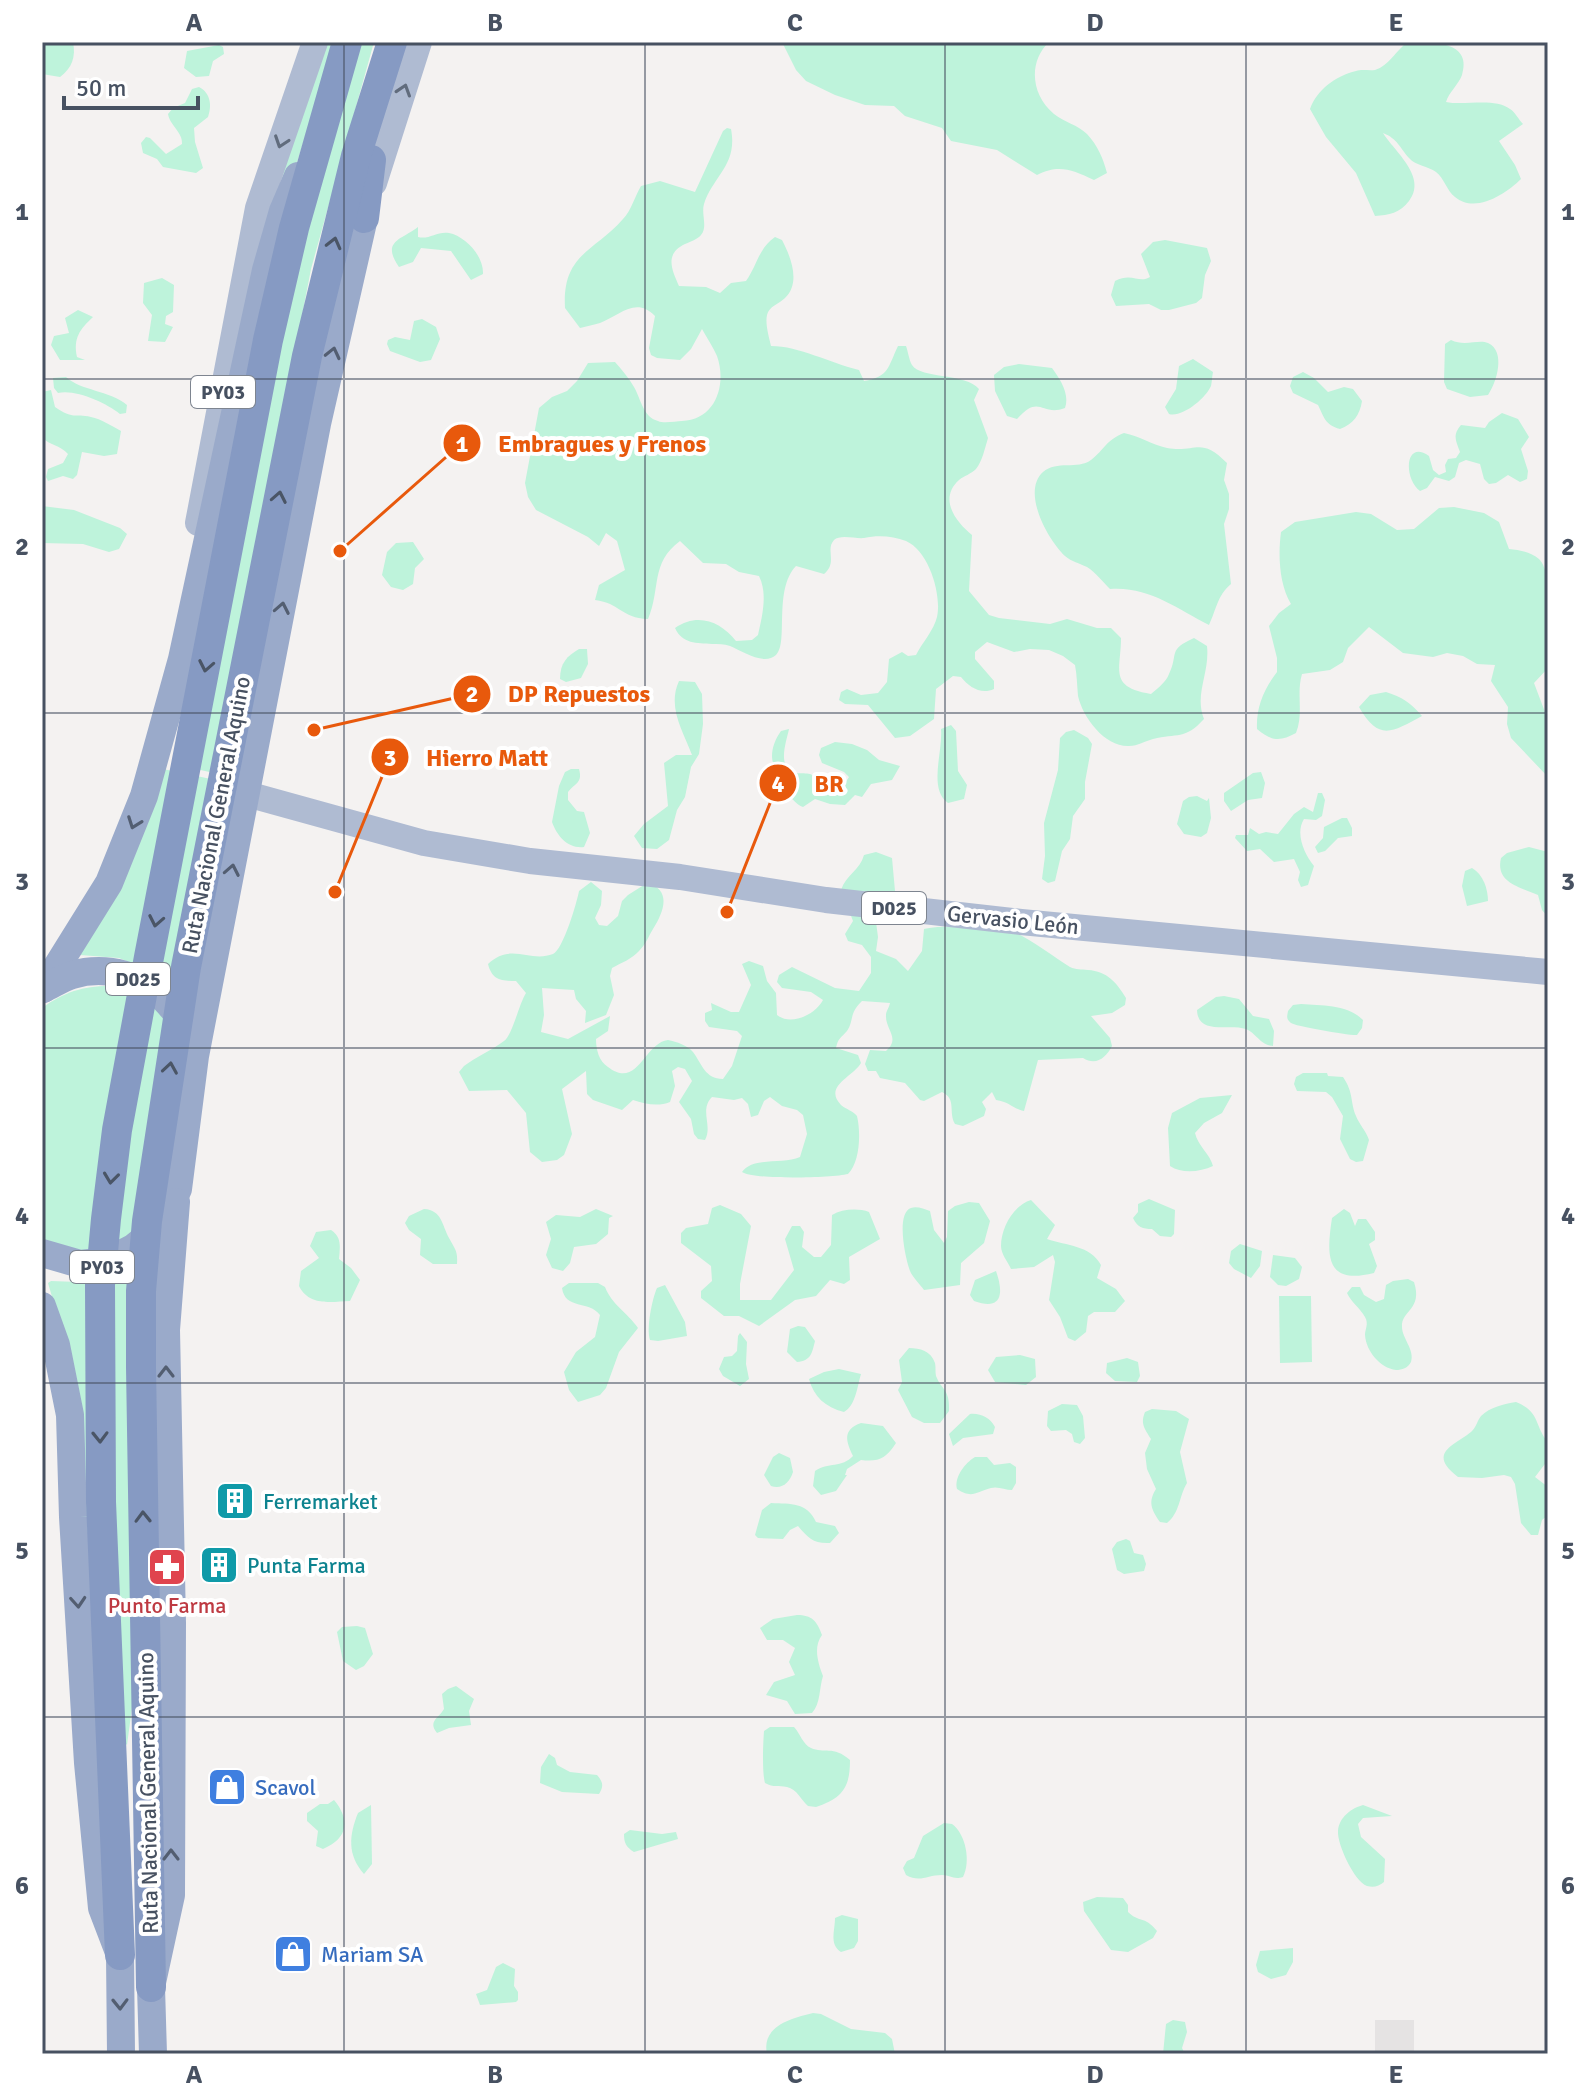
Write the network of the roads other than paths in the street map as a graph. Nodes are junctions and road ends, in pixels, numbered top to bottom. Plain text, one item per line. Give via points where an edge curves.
1 (315, 42) edge
2 (347, 42) edge
3 (392, 42) edge
4 (419, 42) edge
5 (379, 77) junction
6 (323, 120) junction
7 (364, 218) junction
8 (157, 749) junction
9 (247, 794) junction
10 (1548, 972) edge
11 (42, 989) edge
12 (195, 1056) junction
13 (178, 1189) junction
14 (42, 1253) edge
15 (42, 1306) edge
16 (120, 1955) junction
17 (151, 1987) junction
18 (121, 2054) edge
19 (153, 2054) edge

1 -> 8 main road, PY03 via 258,208
2 - 6 highway, Ruta Nacional General Aquino / PY03
3 - 5 highway, Ruta Nacional General Aquino / PY03
7 -> 4 main road
5 - 7 highway
17 -> 5 highway, Ruta Nacional General Aquino / PY03 via 141,1291 147,1221 186,967 307,356
6 - 8 highway, Ruta Nacional General Aquino / PY03 via 283,211 266,270 182,659
6 -> 16 highway, Ruta Nacional General Aquino / PY03 via 268,340 117,1130 100,1285 99,1355
9 -> 7 highway, Ruta Nacional General Aquino via 317,424
8 -> 11 highway, Ruta Nacional General Aquino / PY03 via 136,821 109,883
9 - 10 main road, Gervasio León / D025 via 424,843 530,861 1006,920
12 -> 9 highway, Ruta Nacional General Aquino
11 - 12 highway, D025 via 97,971 138,979 159,992 184,1023
12 - 13 highway, D025
13 - 14 highway, D025 via 155,1230 108,1261 80,1264
17 -> 13 highway, Ruta Nacional General Aquino / PY03 via 171,1895 166,1330
15 -> 16 highway, Ruta Nacional General Aquino / PY03 via 70,1415 88,1763 102,1908
16 -> 18 highway, Ruta Nacional General Aquino / PY03
17 - 19 highway, Ruta Nacional General Aquino / PY03

